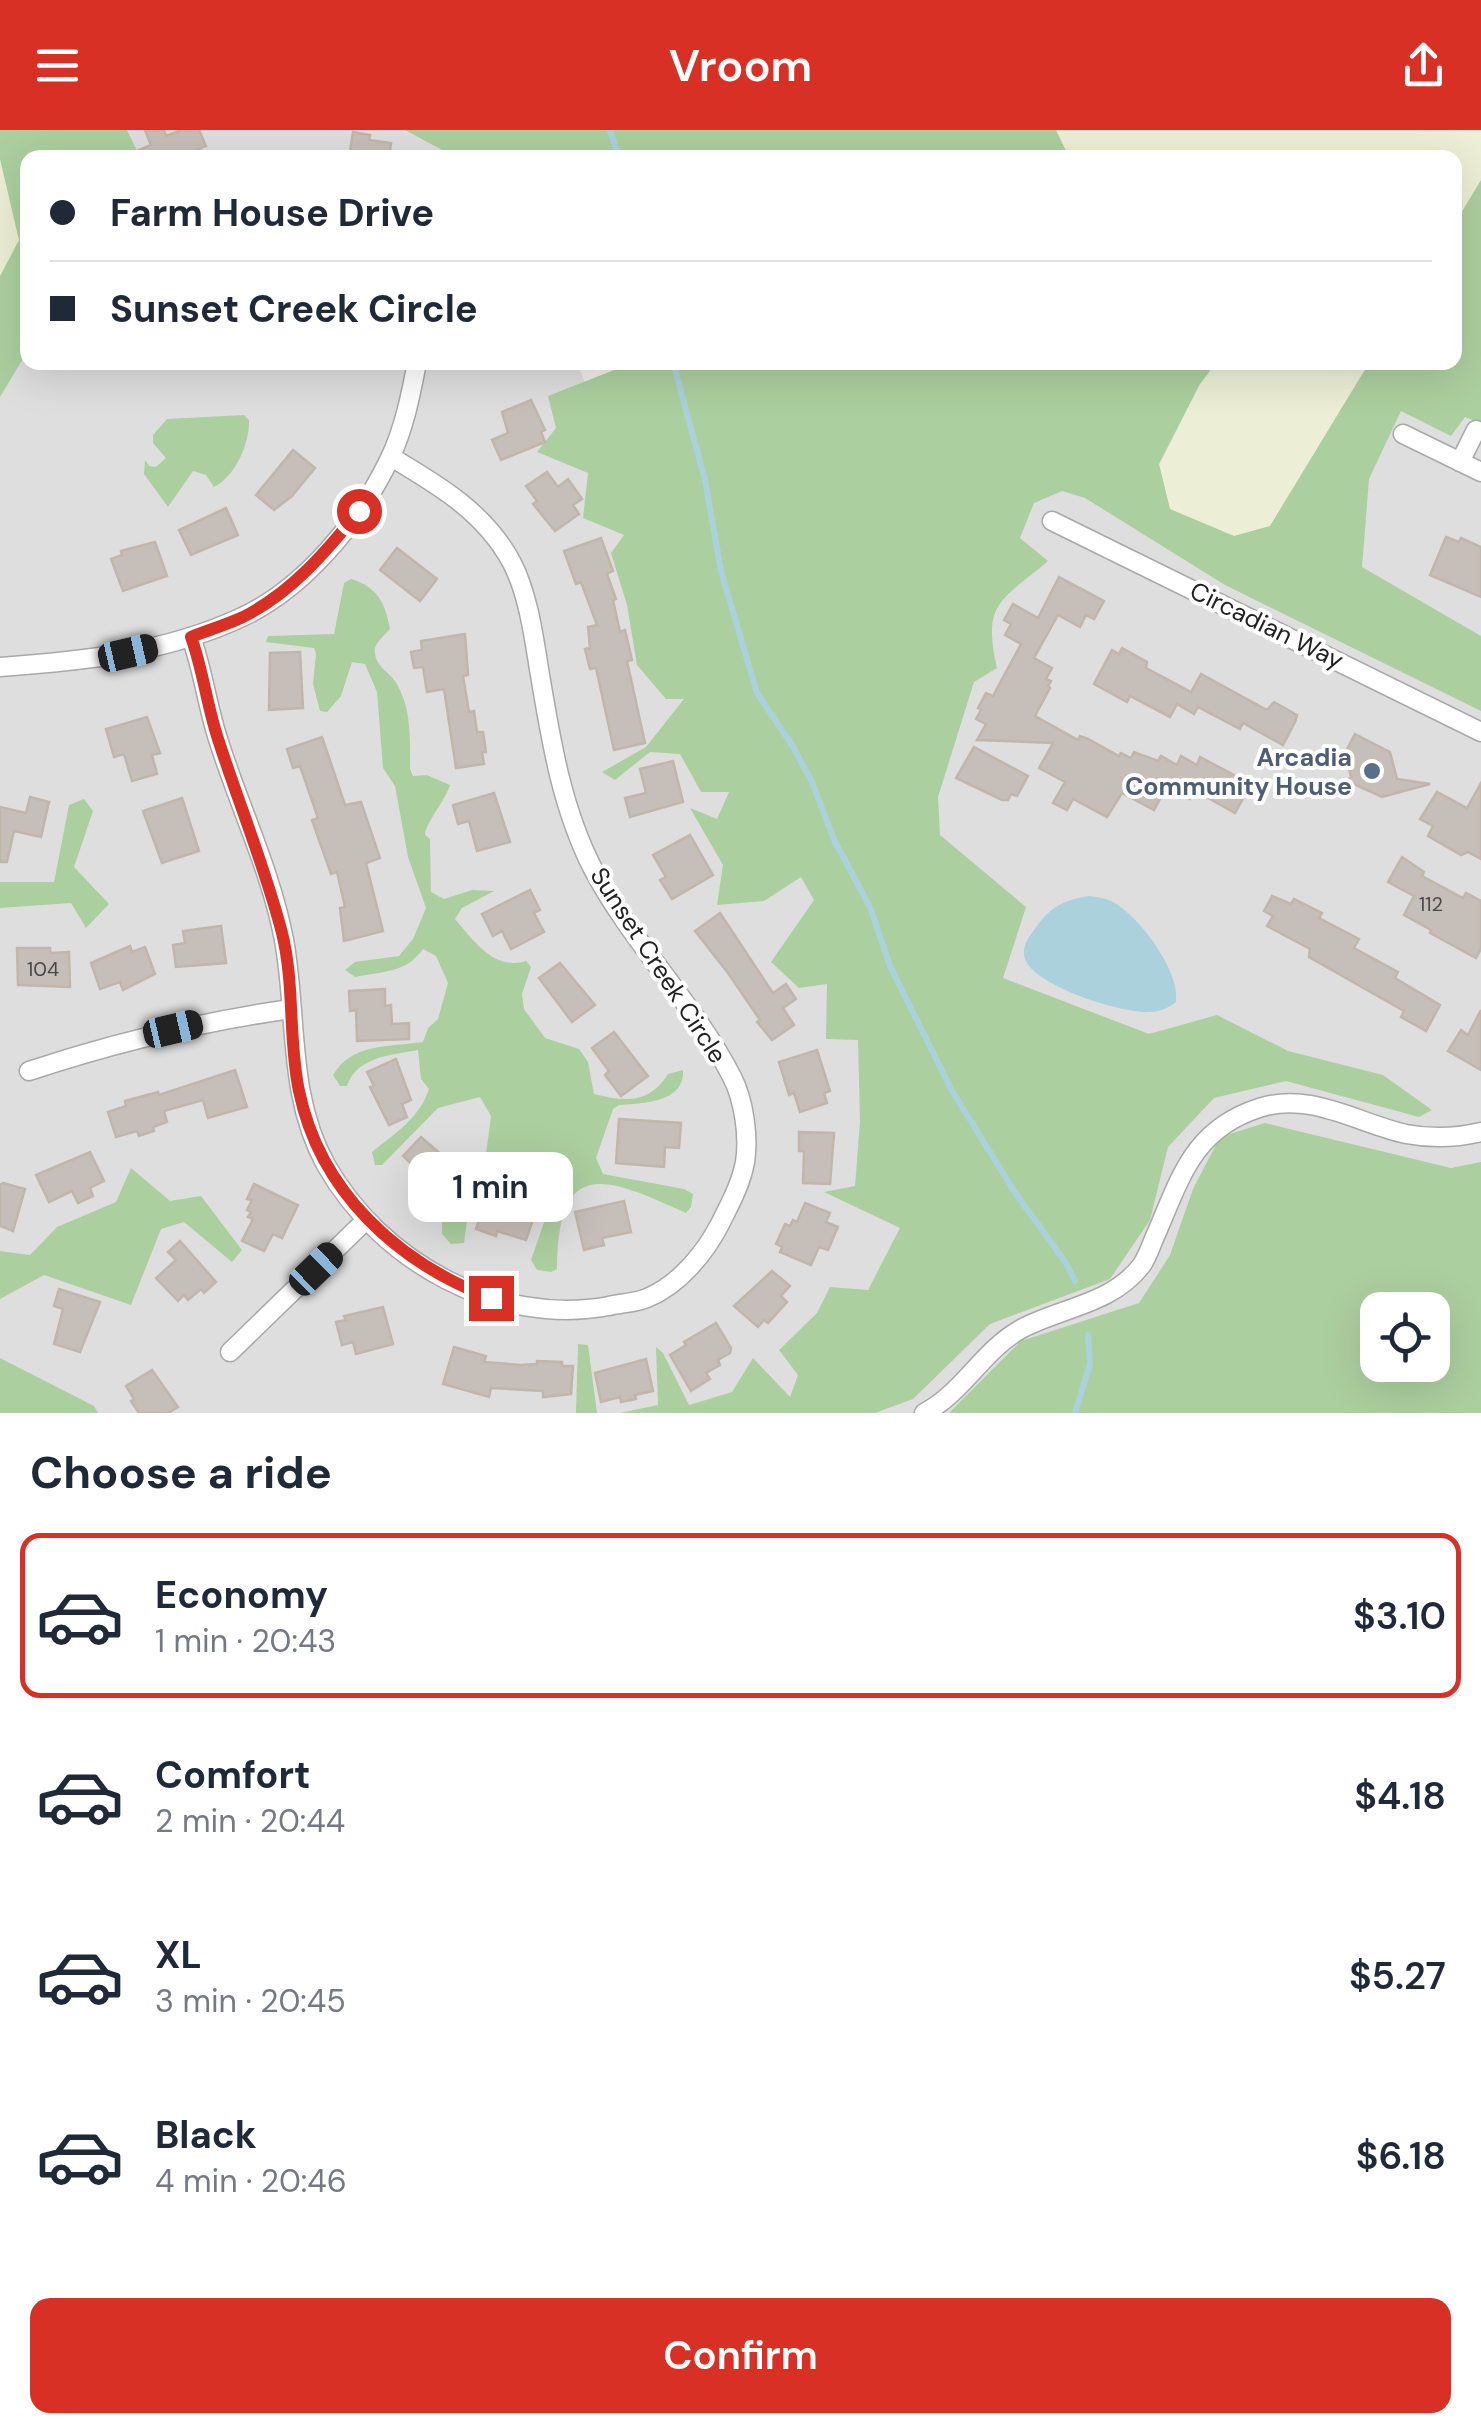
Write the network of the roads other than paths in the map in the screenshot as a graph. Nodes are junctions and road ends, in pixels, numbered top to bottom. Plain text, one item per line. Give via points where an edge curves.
1 (416, 370) edge
2 (1476, 430) dead end
3 (1403, 434) dead end
4 (391, 457) junction
5 (1460, 462) junction
6 (1481, 472) edge
7 (1052, 522) dead end
8 (191, 637) junction
9 (0, 667) edge
10 (1481, 732) edge
11 (290, 1009) junction
12 (29, 1071) dead end
13 (1481, 1132) edge
14 (366, 1220) junction
15 (230, 1352) dead end
16 (924, 1413) edge

1 - 4 street
2 - 5 street
3 - 5 street
4 - 8 street via 359,511 284,592 242,618
4 - 14 street, Sunset Creek Circle via 447,489 512,563 573,820 617,908 734,1081 746,1160 709,1245 675,1281 646,1299 595,1308 511,1306 484,1296 439,1275
5 - 6 street
7 - 10 street, Circadian Way
8 - 9 street via 96,658
8 - 11 street, Sunset Creek Circle via 216,736 284,938
11 - 12 street via 139,1036
11 - 14 street, Sunset Creek Circle via 309,1128
13 - 16 street via 1425,1137 1289,1102 1236,1117 1187,1162 1141,1266 1106,1296 1020,1330
14 - 15 street

